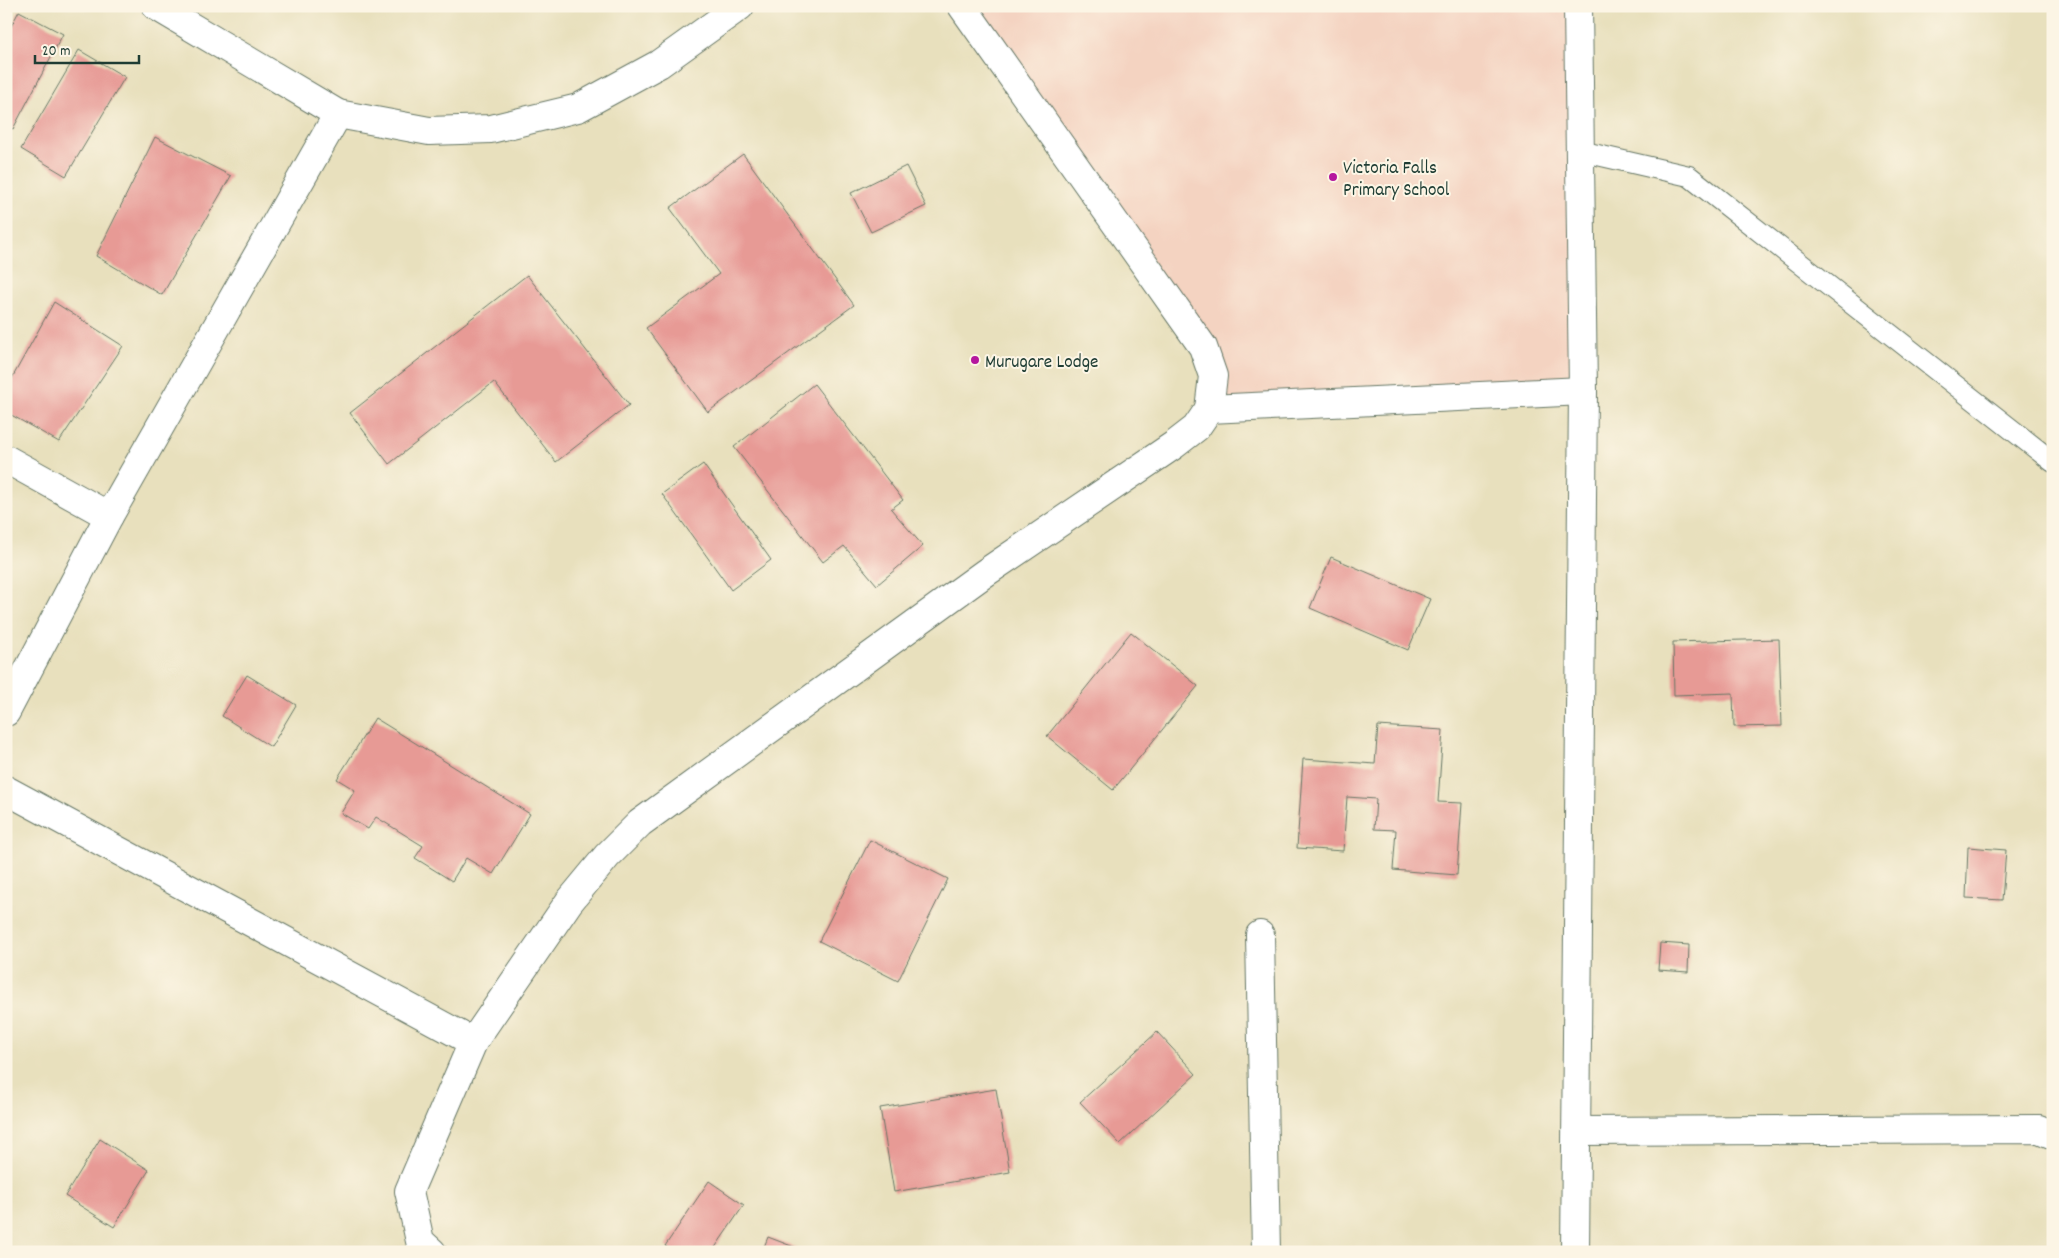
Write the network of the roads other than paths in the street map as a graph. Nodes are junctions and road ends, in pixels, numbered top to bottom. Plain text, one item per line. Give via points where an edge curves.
1 (156, 6) edge
2 (740, 6) edge
3 (962, 6) edge
4 (1578, 6) edge
5 (338, 114) junction
6 (1580, 151) junction
7 (1583, 391) junction
8 (1209, 409) junction
9 (6, 459) edge
10 (2053, 462) edge
11 (110, 516) junction
12 (6, 712) edge
13 (6, 790) edge
14 (1260, 935) dead end
15 (473, 1042) junction
16 (1578, 1131) junction
17 (2053, 1135) edge
18 (432, 1252) edge
19 (1266, 1252) edge
20 (1575, 1252) edge

1 - 5 street
2 - 5 street via 659,64 578,108 491,129 429,131
3 - 8 street via 1203,347 1212,376
4 - 6 street
5 - 11 street
6 - 7 street
6 - 10 lane via 1689,176
7 - 8 street
7 - 16 street
8 - 15 street via 1196,428 1174,445 985,573 640,823 569,902
9 - 11 street
11 - 12 street
13 - 15 street
14 - 19 street
15 - 18 street via 409,1191 420,1241
16 - 17 street via 2039,1129
16 - 20 street

